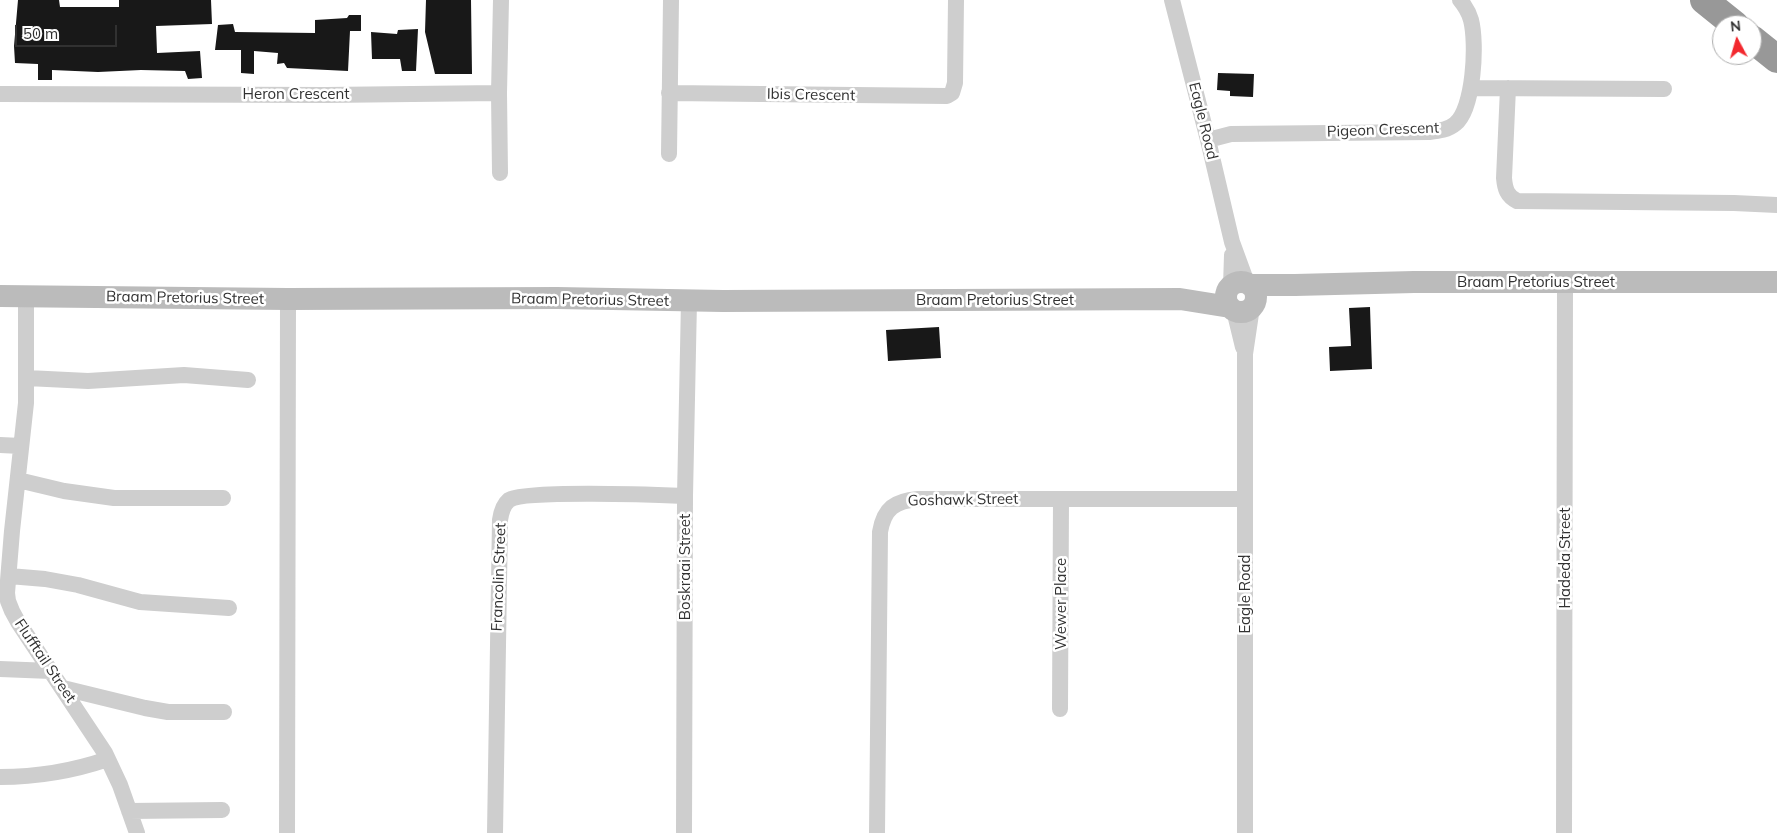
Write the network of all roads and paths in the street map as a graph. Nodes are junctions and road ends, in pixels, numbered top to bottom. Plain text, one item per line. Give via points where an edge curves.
1 (501, 0) edge
2 (671, 0) edge
3 (956, 0) edge
4 (1172, 0) edge
5 (1460, 0) edge
6 (1704, 0) edge
7 (1723, 15) edge
8 (1762, 46) edge
9 (1777, 59) edge
10 (1471, 88) junction
11 (1508, 88) junction
12 (1664, 89) dead end
13 (499, 93) junction
14 (669, 93) junction
15 (0, 94) edge
16 (1208, 140) junction
17 (669, 154) dead end
18 (500, 172) dead end
19 (1777, 205) edge
20 (1566, 282) junction
21 (1777, 282) edge
22 (0, 296) edge
23 (26, 296) junction
24 (1241, 296) junction
25 (288, 299) junction
26 (690, 301) junction
27 (27, 378) junction
28 (248, 380) dead end
29 (0, 445) edge
30 (21, 446) junction
31 (18, 480) junction
32 (685, 496) junction
33 (222, 498) dead end
34 (1246, 499) junction
35 (1061, 500) junction
36 (5, 550) edge
37 (9, 576) junction
38 (229, 608) dead end
39 (0, 669) edge
40 (52, 671) junction
41 (63, 688) junction
42 (1060, 709) dead end
43 (224, 712) dead end
44 (108, 759) junction
45 (0, 777) edge
46 (222, 810) dead end
47 (129, 811) junction
48 (137, 833) edge
49 (287, 833) edge
50 (495, 833) edge
51 (684, 833) edge
52 (877, 833) edge
53 (1245, 833) edge
54 (1564, 833) edge

1 - 13 street
2 - 14 street
3 - 14 street, Ibis Crescent via 955,83 952,93 947,96
4 - 16 street, Eagle Road
5 - 10 street, Pigeon Crescent via 1473,27
6 - 7 highway
8 - 9 highway
10 - 11 street
10 - 16 street, Pigeon Crescent via 1468,104 1458,121 1437,131 1239,133
11 - 12 street
11 - 19 street via 1504,178 1506,191 1517,201
13 - 15 street, Heron Crescent
13 - 18 street
14 - 17 street
16 - 24 street, Eagle Road
20 - 21 street, Braam Pretorius Street
20 - 24 street, Braam Pretorius Street via 1295,285
20 - 54 street, Hadeda Street
22 - 23 street, Braam Pretorius Street
23 - 25 street, Braam Pretorius Street
23 - 27 street, Flufftail Street
24 - 26 street, Braam Pretorius Street
24 - 34 street, Eagle Road via 1245,354
25 - 26 street, Braam Pretorius Street
25 - 49 street
26 - 32 street, Boskraai Street
27 - 28 street via 88,381 184,375
27 - 30 street, Flufftail Street
29 - 30 street
30 - 31 street, Flufftail Street
31 - 33 street via 114,498
31 - 36 street, Flufftail Street
32 - 50 street, Francolin Street via 540,495 513,498 505,505 500,520
32 - 51 street, Boskraai Street
34 - 35 street, Goshawk Street
34 - 53 street, Eagle Road
35 - 42 street, Wewer Place
35 - 52 street, Goshawk Street via 918,499 896,504 883,519 880,532
36 - 37 street, Flufftail Street
37 - 38 street via 78,585 140,602
37 - 40 street, Flufftail Street via 8,601 12,611
39 - 40 street
40 - 41 street, Flufftail Street
41 - 43 street via 168,712
41 - 44 street, Flufftail Street
44 - 45 street via 58,773
44 - 47 street, Flufftail Street
46 - 47 street
47 - 48 street, Flufftail Street

